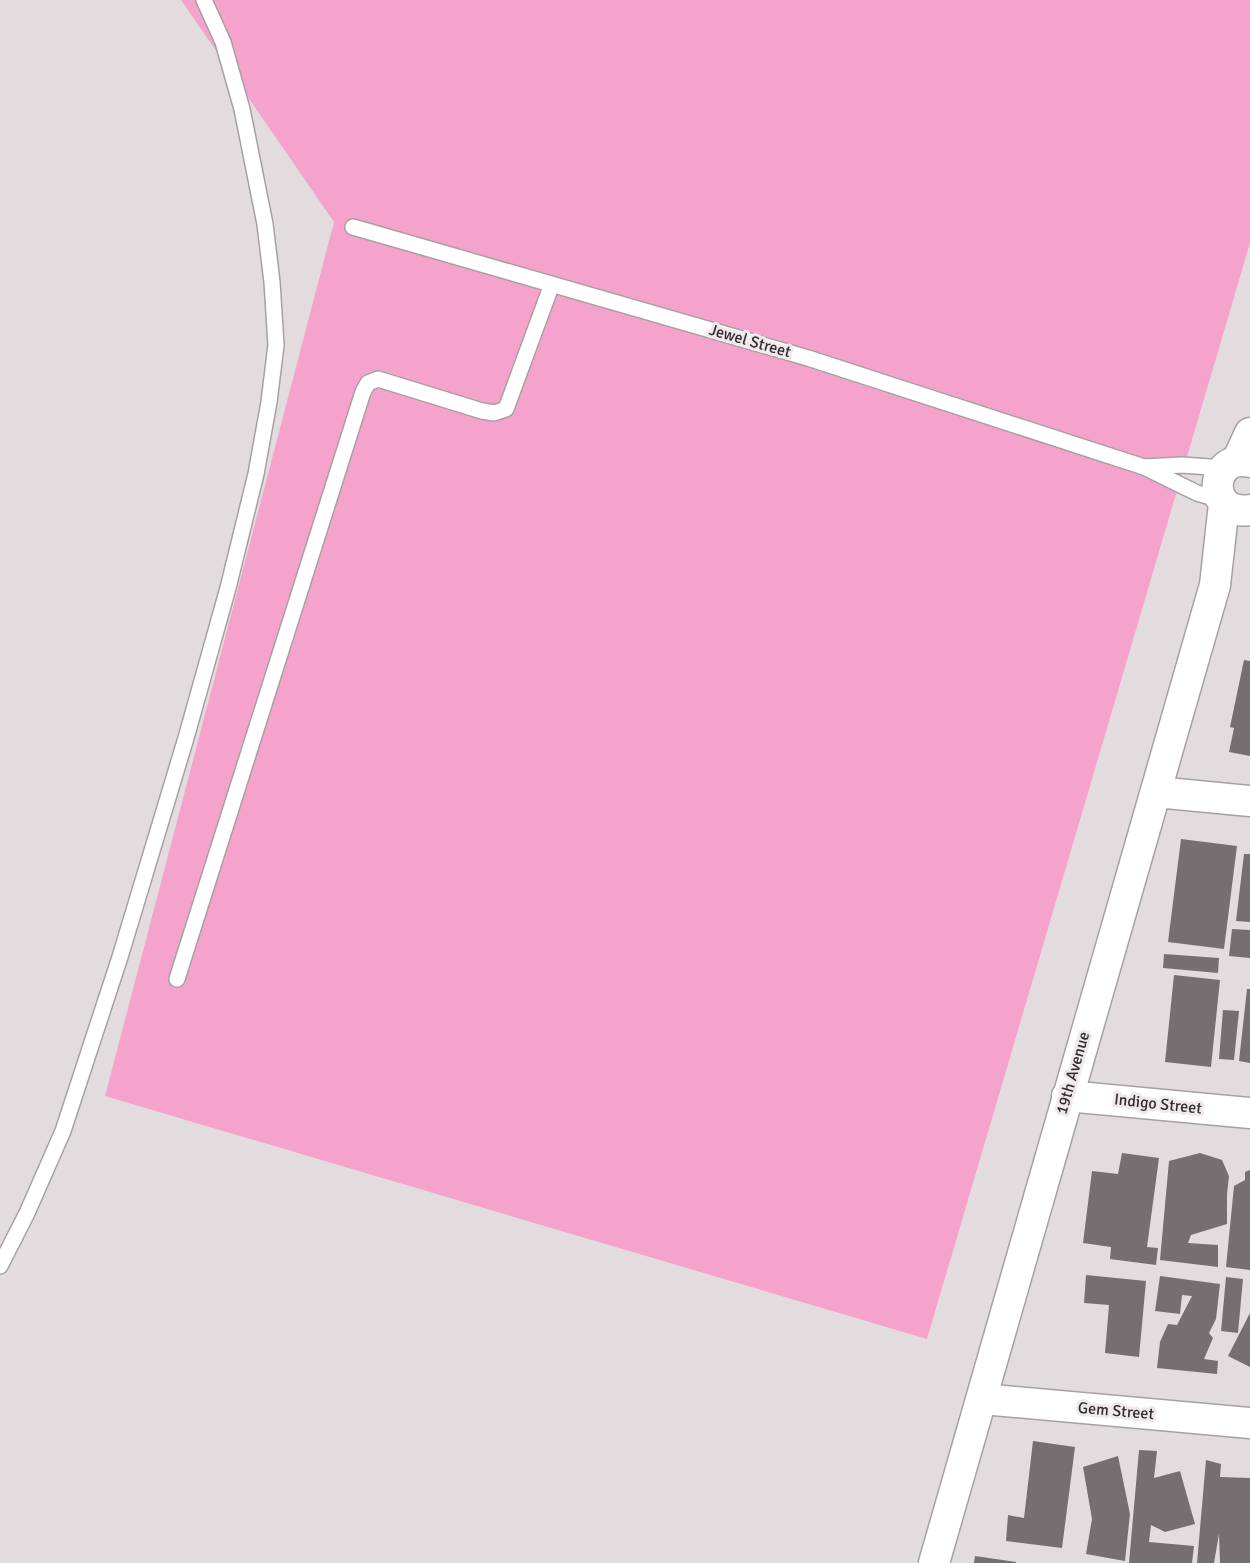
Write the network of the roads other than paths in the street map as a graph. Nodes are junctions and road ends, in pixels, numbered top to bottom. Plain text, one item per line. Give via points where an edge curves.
1 (204, 0) edge
2 (352, 227) dead end
3 (552, 284) junction
4 (1250, 433) edge
5 (1237, 463) edge
6 (1144, 467) junction
7 (1236, 507) edge
8 (1156, 792) junction
9 (1250, 801) edge
10 (177, 979) dead end
11 (1067, 1096) junction
12 (1250, 1113) edge
13 (0, 1266) edge
14 (982, 1399) junction
15 (1250, 1423) edge
16 (934, 1563) edge

1 - 13 lane via 223,42 242,109 266,225 276,345 269,402 228,588 117,968 63,1131
2 - 3 lane, Jewel Street
3 - 6 lane, Jewel Street via 808,357
3 - 10 lane via 506,409 482,411 378,379 368,383 363,392
4 - 5 street
5 - 6 lane, Jewel Street
5 - 7 street, 19th Avenue via 1218,477 1217,489
6 - 7 lane, Jewel Street
7 - 8 street, 19th Avenue
8 - 9 street
8 - 11 street, 19th Avenue
11 - 12 street, Indigo Street
11 - 14 street, 19th Avenue
14 - 15 street, Gem Street
14 - 16 street, 19th Avenue

